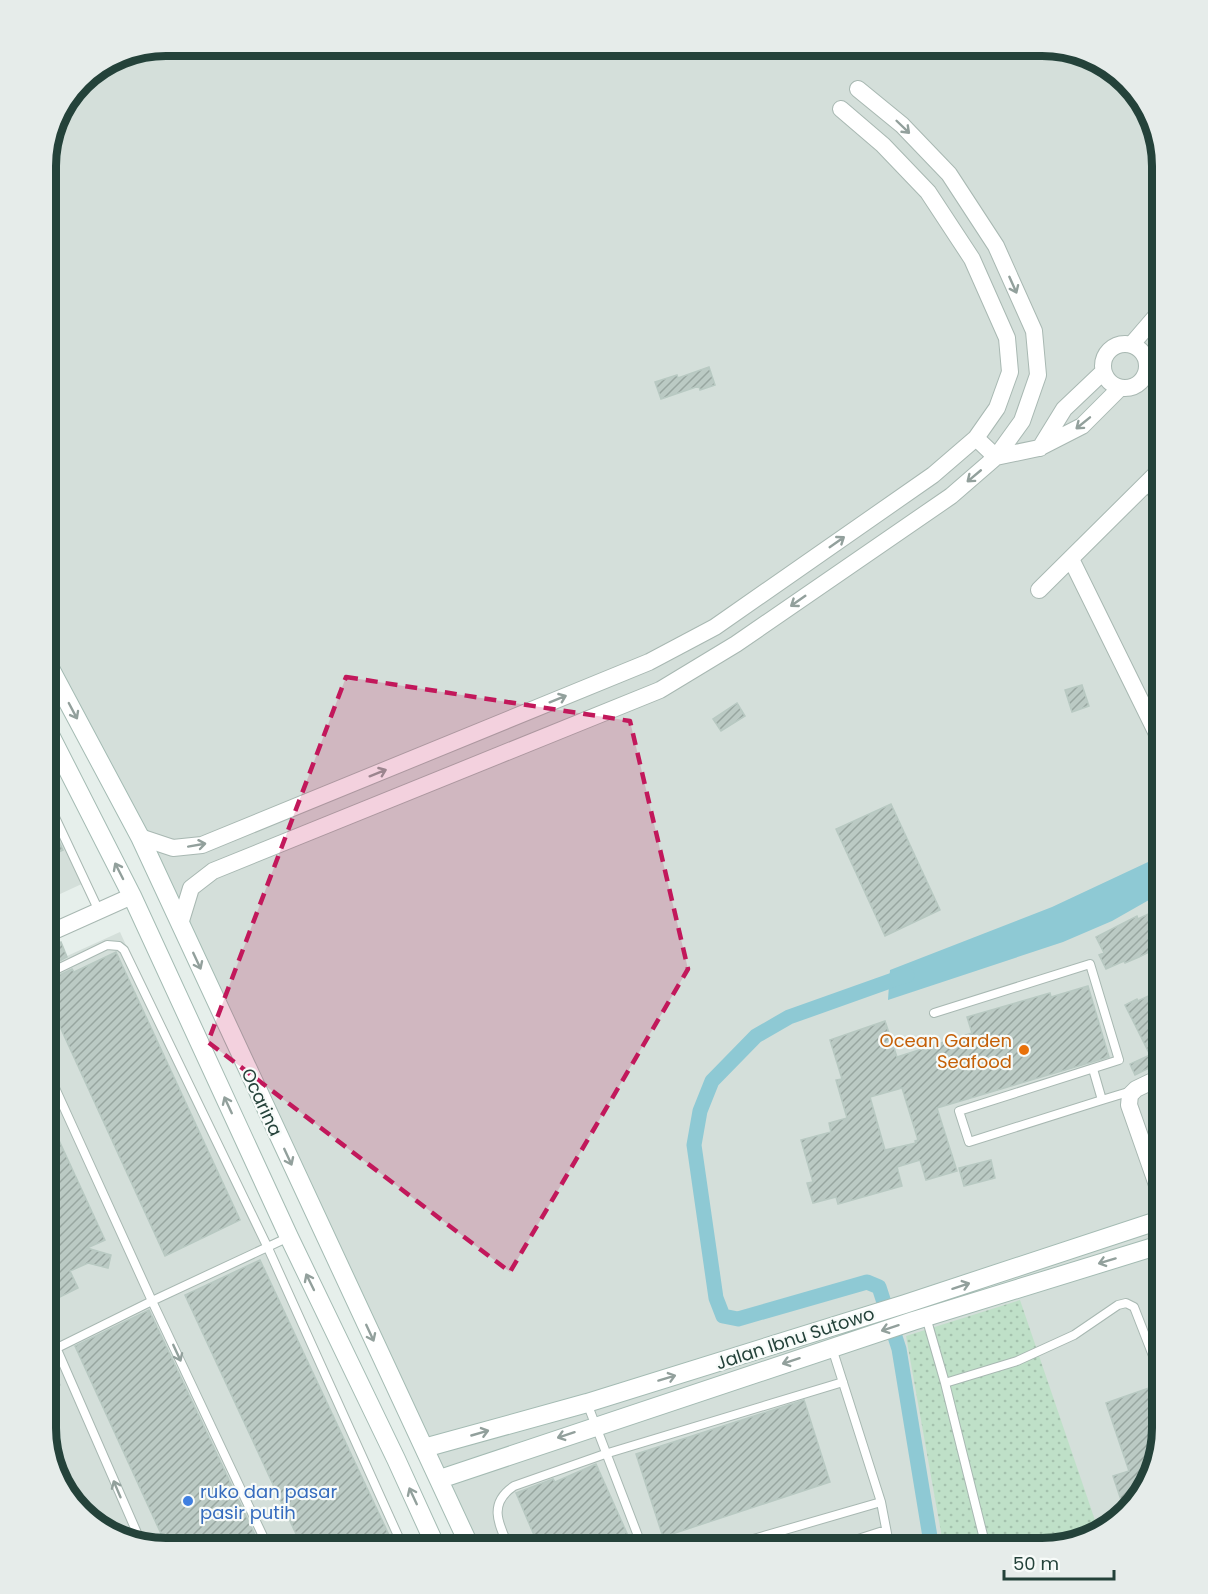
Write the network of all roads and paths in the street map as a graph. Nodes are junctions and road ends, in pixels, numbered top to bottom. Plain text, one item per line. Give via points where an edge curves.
1 (858, 89) dead end
2 (841, 110) dead end
3 (1152, 321) edge
4 (1132, 344) junction
5 (1103, 372) junction
6 (1120, 388) junction
7 (976, 438) junction
8 (1039, 448) junction
9 (996, 457) junction
10 (1150, 480) joint
11 (1152, 484) edge
12 (1071, 559) junction
13 (804, 565) junction
14 (819, 587) junction
15 (1039, 590) dead end
16 (56, 680) edge
17 (1152, 724) edge
18 (56, 747) edge
19 (56, 819) edge
20 (140, 837) junction
21 (132, 896) junction
22 (99, 911) junction
23 (180, 924) junction
24 (56, 930) edge
25 (56, 970) edge
26 (934, 1013) dead end
27 (1092, 1069) junction
28 (1152, 1081) edge
29 (56, 1090) edge
30 (1130, 1095) junction
31 (1102, 1100) junction
32 (1152, 1171) edge
33 (1152, 1223) edge
34 (289, 1238) junction
35 (1152, 1247) edge
36 (268, 1248) junction
37 (152, 1300) junction
38 (919, 1319) junction
39 (832, 1347) junction
40 (57, 1348) joint
41 (1152, 1353) edge
42 (843, 1382) junction
43 (945, 1383) junction
44 (587, 1403) junction
45 (595, 1425) junction
46 (424, 1448) junction
47 (605, 1454) junction
48 (440, 1479) junction
49 (881, 1502) junction
50 (886, 1530) junction
51 (138, 1535) edge
52 (264, 1538) edge
53 (399, 1538) edge
54 (425, 1538) edge
55 (466, 1538) edge
56 (505, 1538) edge
57 (639, 1538) edge
58 (757, 1538) edge
59 (861, 1538) edge
60 (888, 1538) edge
61 (984, 1538) edge

1 -> 9 street via 902,125 949,174 996,246 1034,331 1038,375 1022,421
2 - 7 street via 883,145 928,192 972,259 1007,338 1010,372 997,408
3 - 4 street
4 - 5 street via 1115,345 1107,352
4 - 6 street via 1145,355 1147,372 1137,385
5 - 6 street via 1112,385
5 - 8 street via 1064,409
6 -> 8 street via 1082,426
7 - 9 street
13 -> 7 street via 933,475
8 - 9 street
9 -> 14 street via 951,496
10 - 11 street
10 - 12 street
12 - 15 street
12 - 17 street
13 - 14 street
20 -> 13 street via 173,848 202,845 257,823 649,662 716,627
14 -> 23 street via 660,690 213,871 191,888
16 -> 20 main road, Ocarina
21 -> 18 main road, Ocarina
19 - 22 lane
20 - 23 main road, Ocarina
21 - 22 street
34 -> 21 main road, Ocarina
22 - 24 street
23 -> 46 main road, Ocarina
25 - 36 lane via 107,945 124,950
26 - 27 lane via 1090,964 1119,1060
27 - 31 lane
27 - 31 lane via 959,1111 969,1142
28 - 30 street
29 - 37 lane
30 - 31 lane
30 - 32 street via 1129,1105
44 -> 33 main road, Jalan Ibnu Sutowo
34 - 36 lane
54 -> 34 main road, Ocarina
35 -> 38 main road, Jalan Ibnu Sutowo
36 - 37 lane
36 - 53 lane
37 - 40 lane
37 -> 52 lane
38 -> 39 main road, Jalan Ibnu Sutowo
38 - 43 lane
39 - 42 lane
39 -> 45 main road, Jalan Ibnu Sutowo
51 -> 40 lane
41 - 43 lane via 1134,1307 1126,1302 1074,1335 1017,1361
42 - 47 lane
42 - 49 lane
43 - 61 lane
44 - 45 lane
46 -> 44 main road, Jalan Ibnu Sutowo
45 - 47 lane
45 -> 48 main road, Jalan Ibnu Sutowo
46 - 48 main road, Ocarina
47 - 56 lane via 504,1492 497,1508
47 - 57 lane
48 - 55 main road, Ocarina
49 - 50 lane
49 - 58 lane
50 - 59 lane
50 - 60 lane

